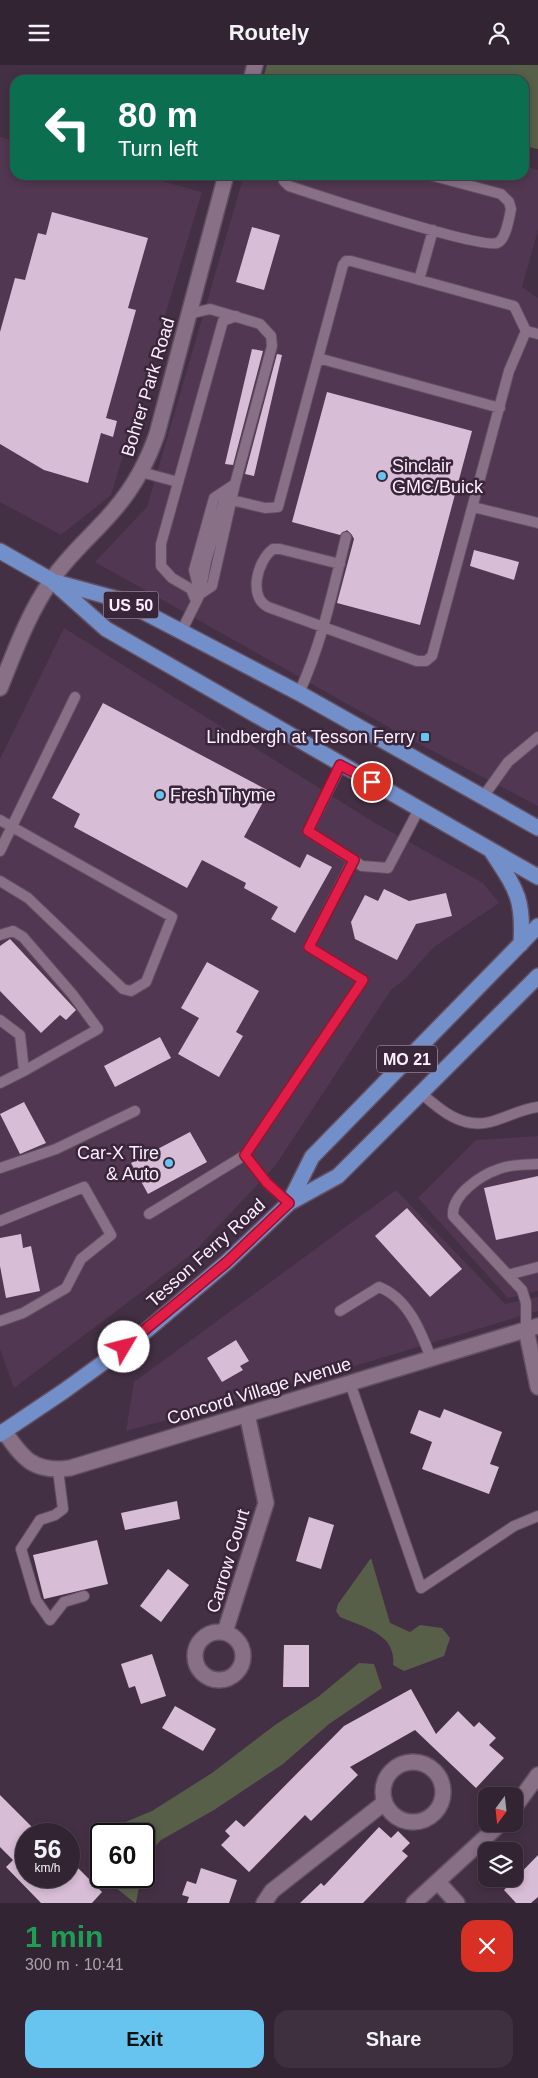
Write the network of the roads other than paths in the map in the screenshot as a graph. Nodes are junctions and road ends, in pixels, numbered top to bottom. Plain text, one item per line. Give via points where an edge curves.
1 (225, 180) edge
2 (284, 180) edge
3 (449, 180) edge
4 (433, 230) junction
5 (420, 280) junction
6 (189, 314) junction
7 (237, 316) junction
8 (526, 331) junction
9 (538, 334) edge
10 (318, 358) junction
11 (500, 408) junction
12 (142, 471) junction
13 (178, 482) junction
14 (235, 484) junction
15 (232, 500) junction
16 (474, 507) junction
17 (538, 523) edge
18 (346, 537) dead end
19 (0, 551) edge
20 (340, 564) junction
21 (51, 581) junction
22 (198, 598) junction
23 (324, 628) junction
24 (181, 632) junction
25 (0, 688) edge
26 (299, 693) junction
27 (75, 697) dead end
28 (538, 737) edge
29 (340, 765) junction
30 (483, 797) junction
31 (419, 809) junction
32 (0, 820) edge
33 (535, 825) edge
34 (10, 827) junction
35 (491, 850) junction
36 (0, 851) edge
37 (354, 860) junction
38 (538, 877) edge
39 (0, 881) edge
40 (538, 926) edge
41 (0, 935) edge
42 (521, 944) junction
43 (538, 977) edge
44 (0, 1020) edge
45 (24, 1071) junction
46 (0, 1083) edge
47 (422, 1093) junction
48 (538, 1107) edge
49 (135, 1111) dead end
50 (245, 1155) junction
51 (538, 1165) edge
52 (0, 1168) edge
53 (289, 1203) junction
54 (149, 1214) dead end
55 (0, 1221) edge
56 (538, 1267) edge
57 (508, 1275) junction
58 (340, 1311) dead end
59 (0, 1321) edge
60 (532, 1328) edge
61 (431, 1358) junction
62 (350, 1383) junction
63 (538, 1387) edge
64 (248, 1414) junction
65 (1, 1429) edge
66 (58, 1470) junction
67 (538, 1516) edge
68 (84, 1596) dead end
69 (225, 1632) dead end
70 (538, 1775) edge
71 (523, 1796) edge
72 (384, 1803) junction
73 (490, 1833) edge
74 (438, 1882) junction
75 (264, 1903) edge
76 (414, 1903) edge
77 (457, 1903) edge

1 - 6 street, Bohrer Park Road
2 - 4 lane via 296,188
3 - 4 lane via 501,194 509,202 511,209 502,239 485,244
4 - 5 lane
5 - 8 lane via 514,305
5 - 10 lane via 346,261
6 - 7 lane via 210,309
6 - 12 street, Bohrer Park Road via 157,434
7 - 13 lane via 223,321
7 - 14 lane via 260,324 271,336 272,346
8 - 9 lane
8 - 11 lane via 509,371
10 - 11 lane
10 - 15 lane via 278,507 265,508
11 - 16 lane
12 - 13 lane
12 - 21 street, Bohrer Park Road via 114,510
13 - 22 lane via 161,544 161,566
14 - 15 lane
14 - 22 lane via 223,504
15 - 22 lane via 212,586
16 - 17 lane
16 - 23 lane via 434,652 429,658 417,661
18 - 20 lane
19 - 21 main road, US 50
20 - 23 lane
20 - 23 lane via 273,549 264,557 255,591 257,598 268,607
21 - 24 main road, US 50 via 122,600
21 - 25 street, Bohrer Park Road via 24,627
21 - 29 main road, US 50 via 106,629
22 - 24 lane
23 - 26 lane
24 - 26 main road, US 50
26 - 30 main road, US 50
27 - 34 lane
28 - 30 lane via 508,763
29 - 31 main road, US 50
29 - 37 lane via 308,831
30 - 33 main road, US 50
31 - 35 main road, US 50
31 - 37 lane via 388,868 362,866
32 - 34 lane
34 - 36 lane
34 - 39 lane via 172,917 146,982 131,991 123,989 28,898
35 - 38 main road, US 50
35 - 42 main road via 518,896 522,916
37 - 50 lane via 309,947 363,980
40 - 42 main road, Tesson Ferry Road / MO 21
41 - 45 lane via 13,931 23,937 98,1029
42 - 53 main road, Tesson Ferry Road / MO 21 via 312,1157
43 - 47 main road, Tesson Ferry Road / MO 21
44 - 45 lane via 20,1035
45 - 46 lane
47 - 48 lane via 444,1113 464,1122 488,1123
47 - 53 main road, Tesson Ferry Road / MO 21 via 338,1176
49 - 52 lane via 56,1149
50 - 53 lane via 267,1183
50 - 54 lane
51 - 57 lane via 501,1168 486,1175 467,1189 452,1209 452,1216
53 - 65 main road, Tesson Ferry Road / MO 21 via 227,1262 140,1336 64,1391
55 - 59 lane via 84,1187 111,1235 81,1259 66,1288 23,1313
56 - 57 lane
57 - 60 lane via 522,1290
58 - 61 lane via 379,1287 391,1292 418,1324
60 - 61 street, Concord Village Avenue
60 - 63 street
61 - 62 street, Concord Village Avenue
62 - 64 street, Concord Village Avenue
62 - 67 lane via 421,1587 514,1526
64 - 66 street, Concord Village Avenue
64 - 69 street, Carrow Court via 266,1503
65 - 66 street, Concord Village Avenue via 24,1458 36,1466
66 - 68 lane via 64,1509 40,1520 22,1549 36,1600 50,1620 64,1602
70 - 71 street
72 - 72 street via 382,1794 386,1778 396,1767 406,1763 425,1765 439,1777 443,1786 440,1807 422,1822 407,1823 397,1819
72 - 75 street via 272,1891
73 - 74 street
74 - 76 street
74 - 77 street

